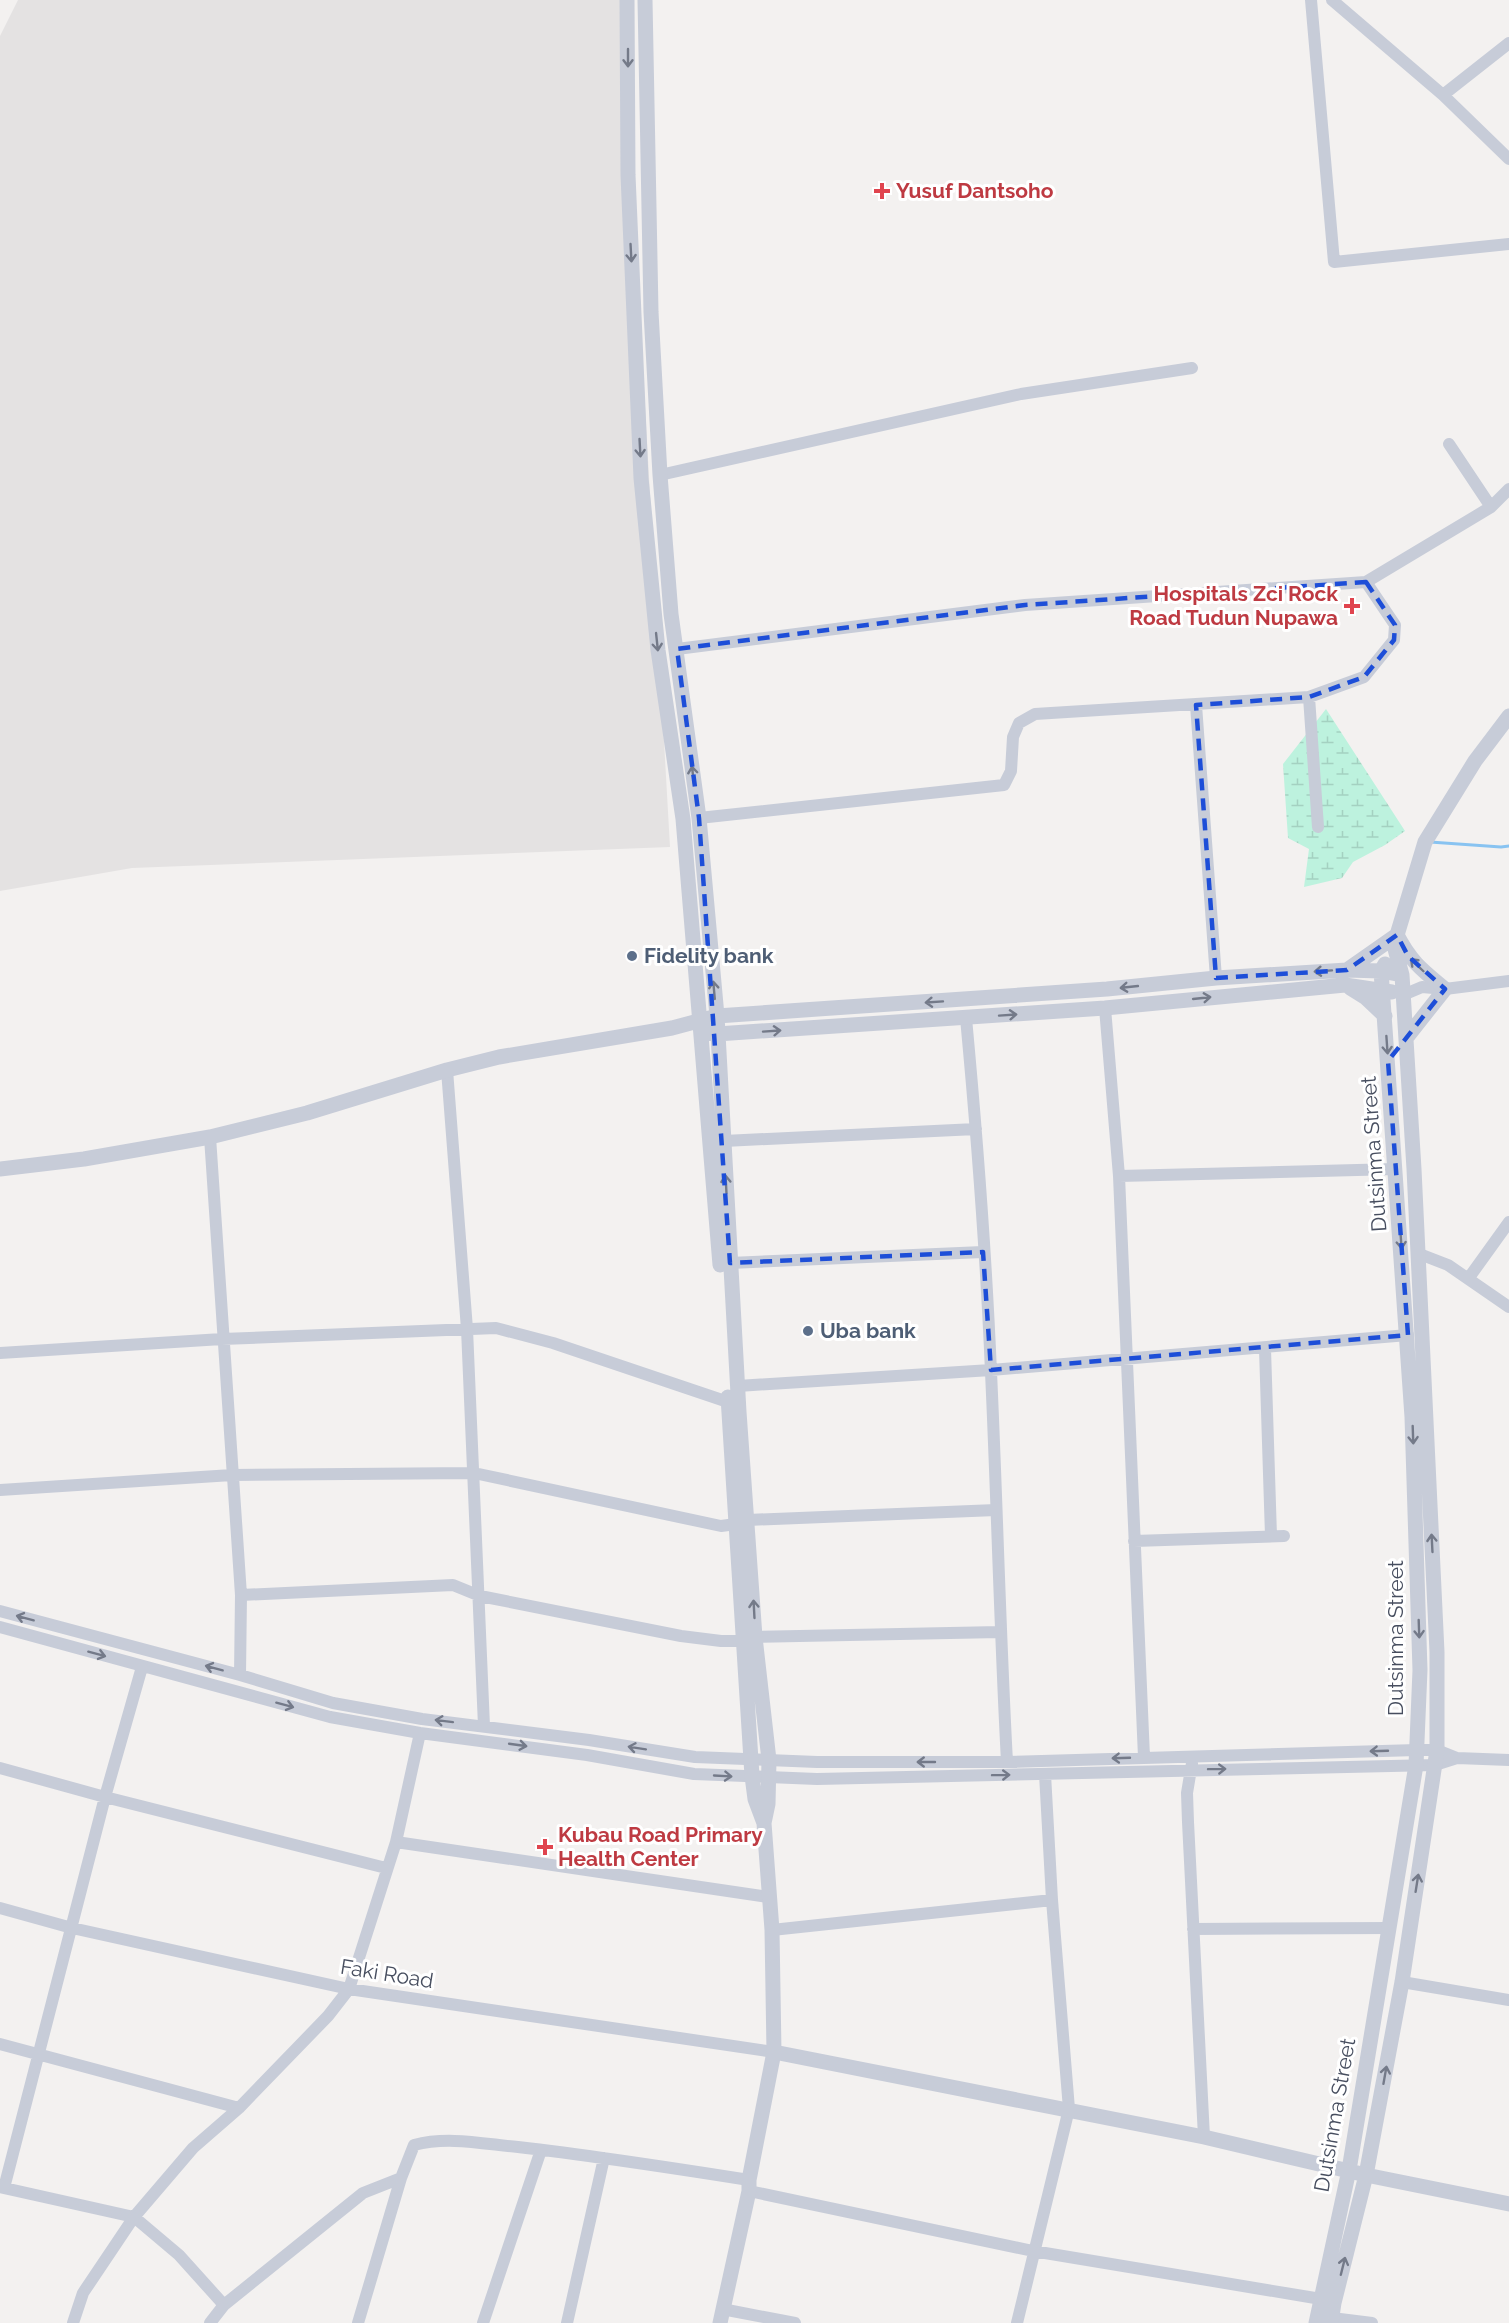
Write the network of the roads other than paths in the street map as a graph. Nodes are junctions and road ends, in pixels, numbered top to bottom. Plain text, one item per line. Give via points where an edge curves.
1 (627, 0) edge
2 (645, 0) edge
3 (1311, 0) edge
4 (1332, 0) edge
5 (1509, 43) edge
6 (1443, 95) junction
7 (1509, 159) edge
8 (1509, 244) edge
9 (1192, 368) dead end
10 (1449, 444) dead end
11 (660, 476) junction
12 (1509, 489) edge
13 (1491, 507) junction
14 (1366, 582) junction
15 (677, 650) junction
16 (1309, 697) junction
17 (1196, 705) junction
18 (1509, 716) edge
19 (699, 818) junction
20 (1318, 827) dead end
21 (1396, 942) junction
22 (1381, 971) junction
23 (1402, 975) junction
24 (1346, 977) junction
25 (1215, 978) junction
26 (1509, 981) edge
27 (1422, 987) junction
28 (1382, 989) junction
29 (1445, 989) junction
30 (1403, 994) junction
31 (1105, 1008) junction
32 (717, 1016) junction
33 (1385, 1016) junction
34 (966, 1018) junction
35 (700, 1026) junction
36 (717, 1034) junction
37 (1407, 1037) junction
38 (447, 1070) junction
39 (976, 1129) junction
40 (210, 1137) junction
41 (724, 1140) junction
42 (0, 1169) edge
43 (1396, 1169) junction
44 (1119, 1176) junction
45 (1509, 1222) edge
46 (983, 1252) junction
47 (1417, 1253) junction
48 (730, 1263) junction
49 (1468, 1279) junction
50 (1509, 1307) edge
51 (467, 1329) junction
52 (1407, 1335) junction
53 (222, 1339) junction
54 (1265, 1349) junction
55 (0, 1353) edge
56 (1127, 1359) junction
57 (991, 1370) junction
58 (738, 1386) junction
59 (728, 1402) junction
60 (474, 1473) junction
61 (232, 1475) junction
62 (0, 1490) edge
63 (996, 1510) junction
64 (742, 1522) junction
65 (1270, 1536) junction
66 (1284, 1536) dead end
67 (1134, 1541) junction
68 (241, 1594) junction
69 (480, 1596) junction
70 (0, 1611) edge
71 (0, 1627) edge
72 (76, 1631) junction
73 (1000, 1632) junction
74 (749, 1639) junction
75 (72, 1647) junction
76 (142, 1666) junction
77 (240, 1676) junction
78 (484, 1726) junction
79 (420, 1733) junction
80 (1193, 1756) junction
81 (1144, 1757) junction
82 (1416, 1757) junction
83 (1436, 1757) junction
84 (752, 1759) junction
85 (769, 1760) junction
86 (1509, 1760) edge
87 (1008, 1762) junction
88 (0, 1768) edge
89 (1191, 1770) junction
90 (1045, 1774) junction
91 (752, 1776) junction
92 (769, 1778) junction
93 (105, 1797) junction
94 (764, 1823) junction
95 (396, 1842) junction
96 (387, 1868) junction
97 (768, 1897) junction
98 (1052, 1900) junction
99 (0, 1908) edge
100 (72, 1928) junction
101 (1389, 1928) junction
102 (1193, 1929) junction
103 (772, 1930) junction
104 (1402, 1982) junction
105 (349, 1989) junction
106 (1509, 2000) edge
107 (0, 2044) edge
108 (774, 2052) junction
109 (38, 2054) junction
110 (239, 2108) junction
111 (1069, 2109) junction
112 (1204, 2137) junction
113 (541, 2150) junction
114 (604, 2158) junction
115 (1349, 2170) junction
116 (1366, 2175) junction
117 (401, 2178) junction
118 (749, 2185) junction
119 (2, 2187) edge
120 (1509, 2204) edge
121 (134, 2217) junction
122 (1034, 2251) junction
123 (1321, 2299) junction
124 (224, 2305) junction
125 (721, 2316) edge
126 (1331, 2320) edge
127 (73, 2323) edge
128 (210, 2323) edge
129 (358, 2323) edge
130 (483, 2323) edge
131 (567, 2323) edge
132 (795, 2323) edge
133 (1017, 2323) edge
134 (1316, 2323) edge
135 (1372, 2323) edge

1 -> 35 street via 627,175 641,478 658,650 683,819
2 - 11 street via 651,312
3 - 8 street via 1334,262
4 - 6 street
5 - 6 street
6 - 7 street
9 - 11 street via 1021,394
10 - 13 street
11 - 15 street
12 - 13 street
13 - 14 street
14 - 15 street via 1025,605
14 - 16 street via 1395,625 1394,640 1364,677
19 -> 15 street
16 - 17 street
16 - 20 street
17 - 19 street via 1035,714 1019,723 1013,737 1011,771 1004,785
17 - 25 street
18 - 21 street via 1474,760 1425,842
32 -> 19 street
21 - 22 street
21 - 23 street, Dutsinma Street
21 - 24 street
29 -> 21 street via 1418,968
22 - 23 street
22 - 24 street
22 - 28 street, Dutsinma Street
23 - 27 street
23 - 30 street, Dutsinma Street
24 -> 25 street
24 - 28 street
31 -> 24 street
24 - 33 street
25 -> 32 street
26 - 29 street
27 - 29 street
27 - 30 street
28 - 30 street
28 - 33 street, Dutsinma Street
29 - 37 street
30 - 37 street, Dutsinma Street
34 -> 31 street
31 - 44 street
32 - 35 street
32 - 36 street
33 -> 43 street, Dutsinma Street
36 -> 34 street
34 - 39 street
35 - 36 street
35 - 38 street via 534,1050
35 - 59 street
36 - 41 street
37 - 47 street, Dutsinma Street
38 - 40 street via 307,1113
38 - 51 street
39 - 41 street
39 - 46 street
40 - 42 street
40 - 53 street
48 -> 41 street
43 - 44 street
43 -> 52 street, Dutsinma Street
44 - 56 street
45 - 49 street
46 - 48 street
46 - 57 street
47 - 49 street via 1448,1265
83 -> 47 street, Dutsinma Street via 1437,1652
48 - 58 street
49 - 50 street
51 - 53 street
51 - 59 street via 496,1328 553,1343
51 - 60 street
52 - 54 street
52 -> 82 street, Dutsinma Street via 1420,1670
53 - 55 street
53 - 61 street
54 - 56 street
54 - 65 street
56 - 57 street
56 - 67 street
57 - 58 street
57 - 63 street
58 - 64 street
59 - 64 street
60 - 61 street
60 - 64 street via 721,1526
60 - 69 street
61 - 62 street
61 - 68 street
63 - 64 street
63 - 73 street
64 - 74 street
65 - 66 street
65 - 67 street
67 - 81 street
68 - 69 street via 453,1585
68 - 77 street
69 - 74 street via 681,1636 721,1641
69 - 78 street
72 -> 70 street
71 - 75 street
72 - 75 street
77 -> 72 street
73 - 74 street
73 - 87 street
74 - 84 street
74 - 85 street
75 -> 76 street
76 -> 79 street via 330,1717
76 - 93 street
78 -> 77 street via 333,1703
84 -> 78 street via 695,1757
79 -> 91 street via 694,1774
79 - 95 street
80 - 81 street
82 -> 80 street
80 - 89 street
81 -> 87 street
82 - 83 street
89 -> 82 street
82 - 101 street, Dutsinma Street
83 - 86 street
104 -> 83 street, Dutsinma Street
84 - 85 street
84 - 91 street
87 -> 85 street
85 - 92 street
88 - 93 street
89 - 90 street
89 - 102 street via 1187,1793
92 -> 90 street
90 - 98 street
91 - 92 street
91 - 94 street
92 - 94 street
93 - 96 street
93 - 100 street
94 - 97 street
95 - 96 street
95 - 97 street
96 - 105 street
97 - 103 street
98 - 103 street
98 - 111 street
99 - 100 street, Faki Road
100 - 105 street, Faki Road
100 - 109 street
101 - 102 street
101 - 115 street, Dutsinma Street
102 - 112 street
103 - 108 street
104 - 106 street
116 -> 104 street, Dutsinma Street
105 - 108 street, Faki Road
105 - 110 street
107 - 109 street
108 - 111 street
108 - 118 street
109 - 110 street
109 - 119 street
110 - 121 street via 193,2148
111 - 112 street
111 - 122 street
112 - 115 street
113 - 114 street
113 - 117 street via 430,2141 414,2145
113 - 130 street
114 - 118 street
114 - 131 street
115 - 116 street
115 - 123 street, Dutsinma Street
116 - 120 street
126 -> 116 street, Dutsinma Street
117 - 124 street via 363,2193
117 - 129 street
118 - 122 street
118 - 125 street
119 - 121 street
121 - 124 street via 179,2255
121 - 127 street via 83,2293
122 - 123 street
122 - 133 street
123 - 134 street, Dutsinma Street
124 - 128 street
125 - 132 street
126 - 135 street

